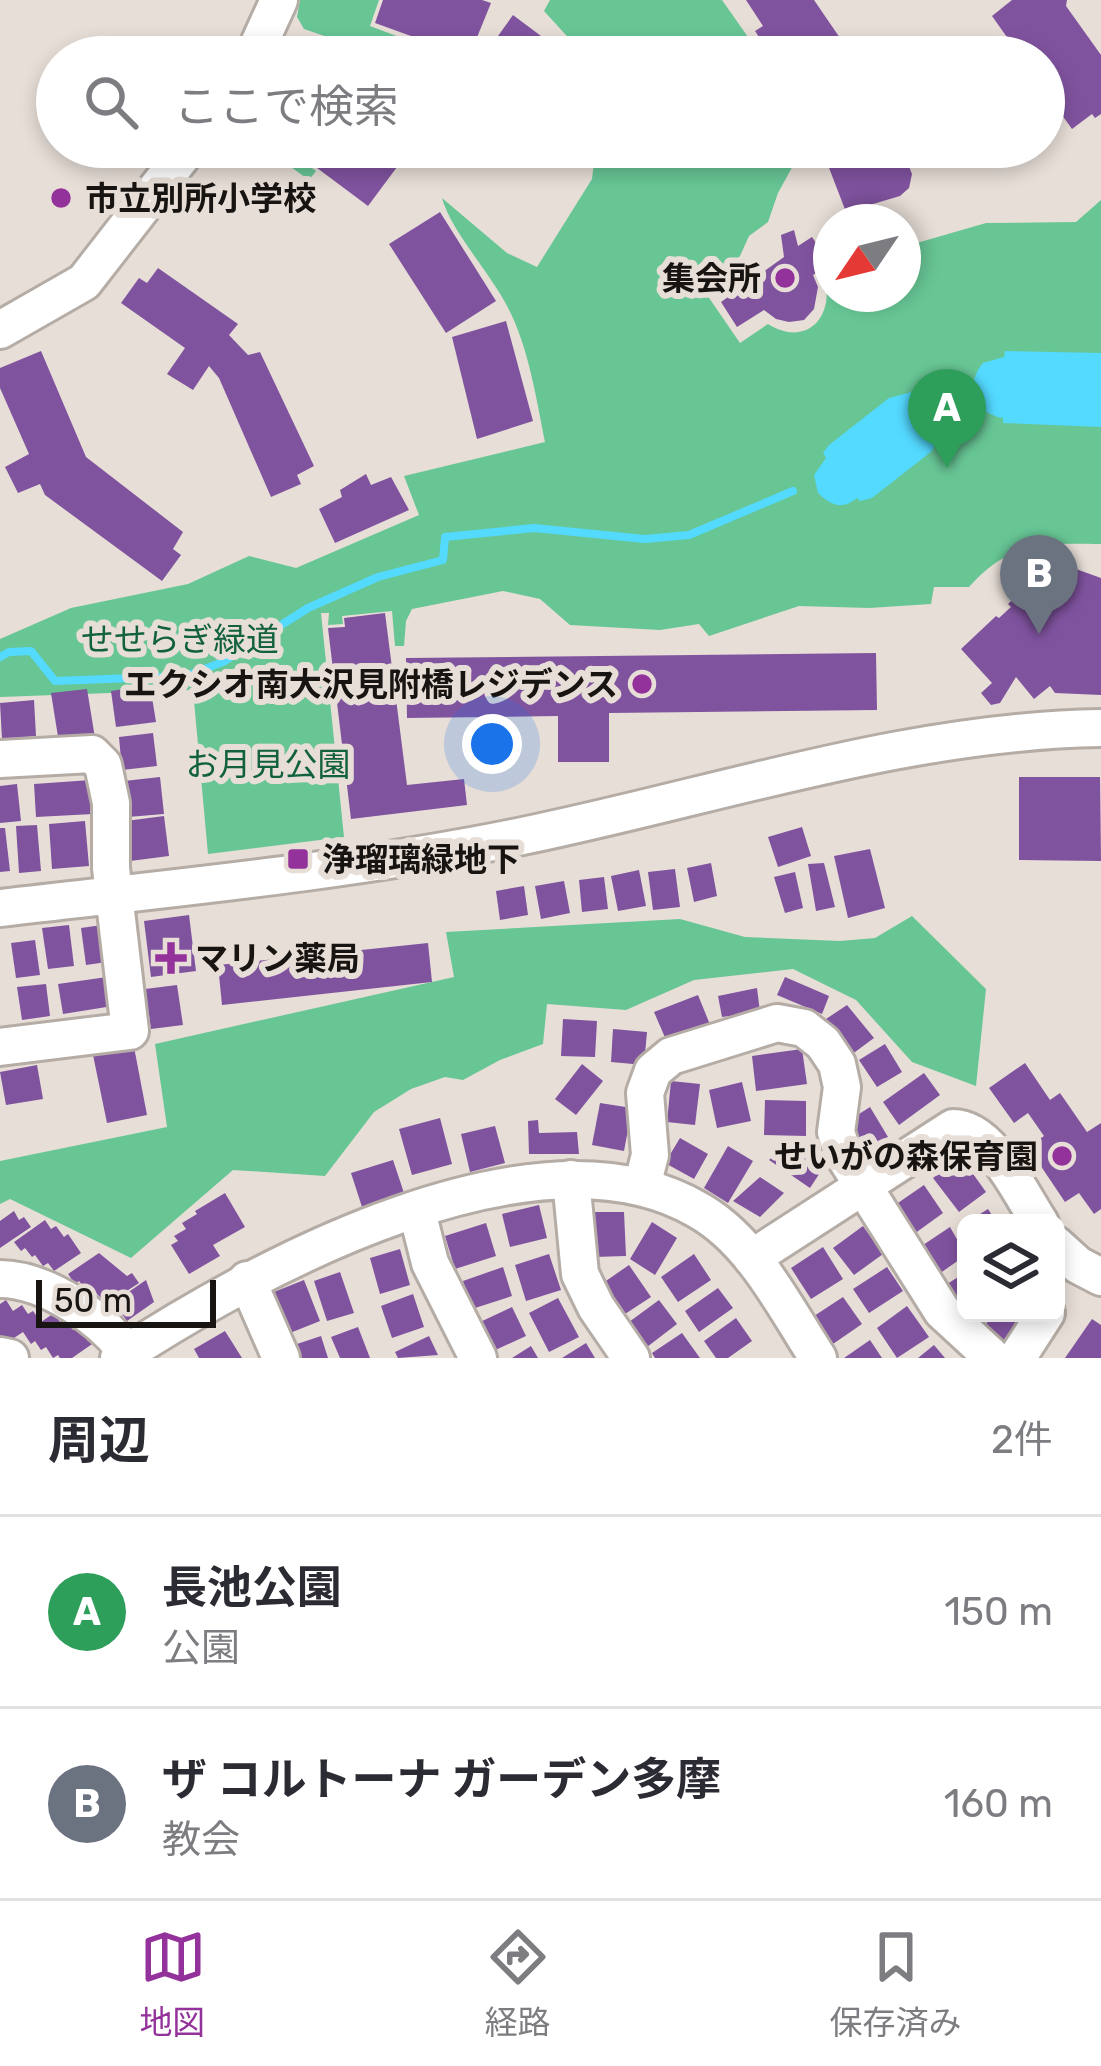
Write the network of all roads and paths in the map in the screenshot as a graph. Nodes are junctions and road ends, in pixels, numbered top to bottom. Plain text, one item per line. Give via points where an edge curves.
1 (279, 0) edge
2 (263, 36) edge
3 (172, 168) edge
4 (0, 329) edge
5 (1101, 728) edge
6 (0, 759) edge
7 (114, 895) junction
8 (0, 908) edge
9 (0, 1047) edge
10 (571, 1179) junction
11 (861, 1184) junction
12 (642, 1186) junction
13 (417, 1211) junction
14 (1034, 1214) edge
15 (752, 1258) junction
16 (0, 1279) edge
17 (248, 1280) junction
18 (1040, 1322) edge
19 (0, 1356) edge
20 (125, 1356) edge
21 (10, 1358) edge
22 (281, 1358) edge
23 (478, 1358) edge
24 (631, 1358) edge
25 (818, 1358) edge
26 (993, 1358) edge
27 (1017, 1358) edge

1 - 2 street
3 - 4 street via 84,283
5 - 7 street via 933,744 511,838 352,867
6 - 7 street via 92,754 103,765
7 - 8 street
7 - 9 street via 130,1031
10 - 12 street
10 - 13 street
10 - 24 street via 580,1274
11 - 12 street via 836,1132 837,1064 804,1028 778,1023 671,1056 653,1071
11 - 14 street via 941,1132 966,1128 982,1137
11 - 15 street
11 - 26 street via 942,1311
12 - 15 street via 700,1210
13 - 17 street
13 - 23 street via 430,1263
15 - 25 street
16 - 20 street via 38,1285 112,1330
17 - 20 street
17 - 22 street
18 - 27 street
19 - 21 street

